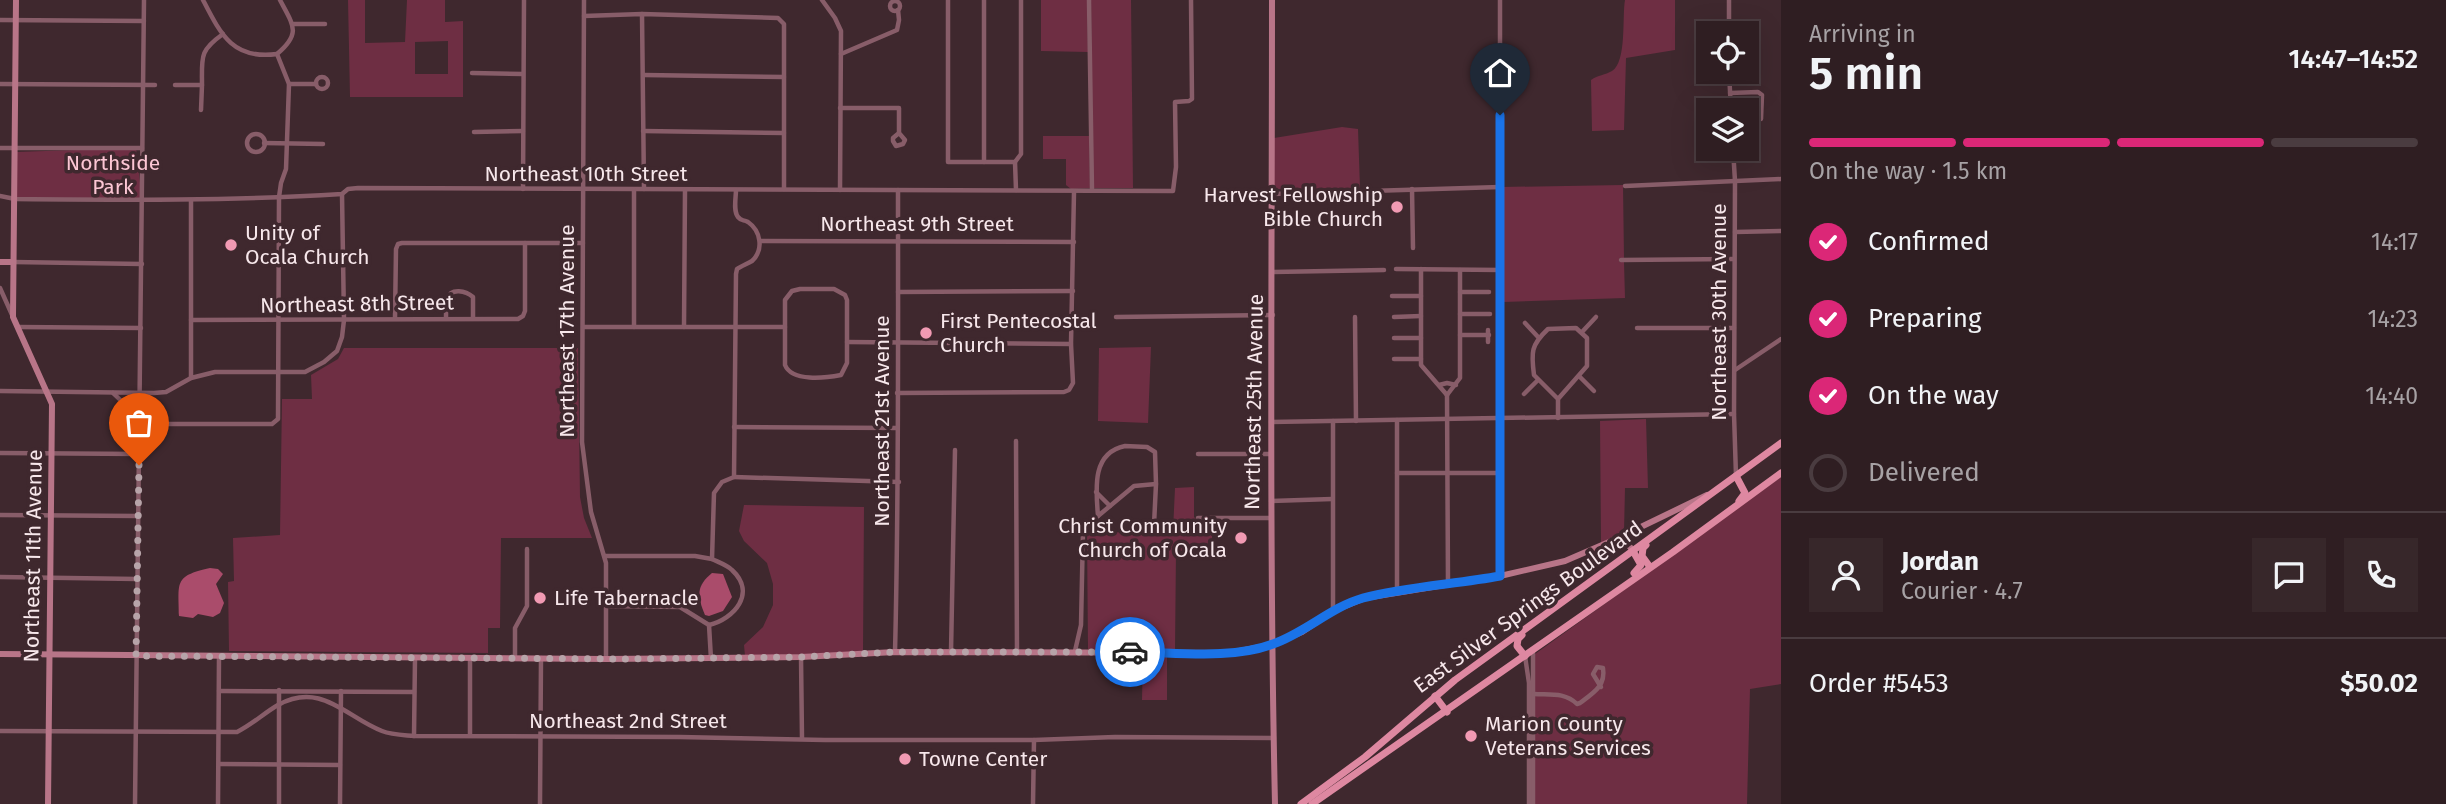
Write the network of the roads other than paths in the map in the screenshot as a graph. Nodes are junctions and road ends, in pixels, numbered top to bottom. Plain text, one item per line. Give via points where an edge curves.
1 (16, 0) edge
2 (144, 0) edge
3 (203, 0) edge
4 (280, 0) edge
5 (524, 0) edge
6 (584, 0) edge
7 (822, 0) edge
8 (948, 0) edge
9 (985, 0) edge
10 (1021, 0) edge
11 (1089, 0) edge
12 (1192, 0) edge
13 (1272, 0) edge
14 (1500, 0) edge
15 (1729, 0) edge
16 (898, 10) dead end
17 (642, 14) junction
18 (584, 16) junction
19 (0, 20) edge
20 (16, 20) junction
21 (1729, 21) edge
22 (144, 22) junction
23 (293, 24) junction
24 (326, 24) dead end
25 (223, 34) junction
26 (277, 54) junction
27 (841, 54) junction
28 (472, 73) dead end
29 (523, 74) junction
30 (644, 75) junction
31 (784, 77) junction
32 (0, 84) edge
33 (15, 84) junction
34 (289, 84) junction
35 (316, 84) dead end
36 (1730, 84) edge
37 (143, 85) junction
38 (155, 85) dead end
39 (175, 85) dead end
40 (202, 85) junction
41 (1730, 93) junction
42 (1730, 98) edge
43 (840, 108) junction
44 (201, 110) dead end
45 (1761, 119) dead end
46 (523, 131) junction
47 (643, 131) junction
48 (474, 132) dead end
49 (899, 133) dead end
50 (784, 134) junction
51 (264, 143) dead end
52 (287, 144) junction
53 (323, 144) dead end
54 (0, 148) edge
55 (15, 148) junction
56 (142, 148) junction
57 (1734, 161) edge
58 (984, 162) junction
59 (1015, 162) junction
60 (1781, 179) edge
61 (1735, 181) junction
62 (1625, 186) dead end
63 (1500, 187) junction
64 (523, 189) junction
65 (583, 189) junction
66 (644, 189) junction
67 (784, 189) junction
68 (1412, 189) junction
69 (634, 190) junction
70 (685, 190) junction
71 (736, 190) junction
72 (840, 190) junction
73 (898, 190) junction
74 (1091, 190) junction
75 (1016, 191) junction
76 (1074, 192) junction
77 (342, 194) junction
78 (1272, 194) junction
79 (0, 196) edge
80 (279, 197) junction
81 (15, 199) junction
82 (142, 200) junction
83 (191, 200) junction
84 (1781, 231) edge
85 (1735, 232) junction
86 (760, 241) junction
87 (898, 241) junction
88 (1074, 242) junction
89 (525, 243) junction
90 (583, 243) junction
91 (1413, 248) dead end
92 (1734, 259) junction
93 (1621, 260) dead end
94 (0, 261) edge
95 (13, 262) junction
96 (142, 264) junction
97 (1396, 269) dead end
98 (1421, 269) junction
99 (1384, 270) dead end
100 (1460, 270) junction
101 (1501, 270) junction
102 (1273, 272) junction
103 (0, 288) edge
104 (1073, 291) junction
105 (898, 292) junction
106 (1460, 292) junction
107 (1489, 292) dead end
108 (1392, 296) dead end
109 (1421, 296) junction
110 (1460, 314) junction
111 (1490, 314) dead end
112 (1273, 315) junction
113 (1421, 316) junction
114 (13, 317) junction
115 (1116, 317) dead end
116 (1355, 317) dead end
117 (1394, 317) dead end
118 (1596, 317) dead end
119 (395, 318) junction
120 (446, 318) junction
121 (473, 318) junction
122 (191, 320) junction
123 (278, 320) junction
124 (344, 320) junction
125 (1525, 323) dead end
126 (17, 327) junction
127 (583, 327) junction
128 (634, 327) junction
129 (684, 327) junction
130 (735, 327) junction
131 (785, 327) junction
132 (1734, 327) junction
133 (141, 328) junction
134 (1637, 328) dead end
135 (1581, 332) junction
136 (1460, 335) junction
137 (1488, 336) dead end
138 (1394, 338) dead end
139 (1421, 338) junction
140 (1539, 338) junction
141 (1781, 339) edge
142 (847, 342) junction
143 (898, 342) junction
144 (1072, 344) junction
145 (1394, 359) dead end
146 (1421, 359) junction
147 (1734, 370) junction
148 (278, 372) junction
149 (1579, 376) junction
150 (191, 378) junction
151 (1538, 380) junction
152 (1439, 385) junction
153 (1456, 385) junction
154 (0, 391) edge
155 (47, 391) junction
156 (1594, 391) dead end
157 (112, 393) junction
158 (140, 393) junction
159 (897, 393) junction
160 (1524, 394) dead end
161 (1447, 395) junction
162 (1558, 399) junction
163 (1734, 414) junction
164 (1501, 418) junction
165 (1558, 418) junction
166 (1447, 419) junction
167 (1397, 420) junction
168 (139, 421) junction
169 (1333, 421) junction
170 (1356, 421) junction
171 (1271, 422) junction
172 (734, 426) junction
173 (897, 428) junction
174 (1016, 441) dead end
175 (1779, 444) edge
176 (955, 450) dead end
177 (0, 453) edge
178 (52, 454) junction
179 (139, 454) junction
180 (1198, 454) dead end
181 (1271, 454) junction
182 (1397, 473) junction
183 (1448, 473) junction
184 (1500, 473) junction
185 (1781, 473) edge
186 (1736, 476) junction
187 (734, 477) junction
188 (899, 482) junction
189 (1156, 484) junction
190 (1717, 490) junction
191 (1096, 492) junction
192 (1752, 494) junction
193 (1332, 499) junction
194 (1270, 501) junction
195 (1110, 506) junction
196 (0, 515) edge
197 (51, 516) junction
198 (138, 516) junction
199 (1098, 516) junction
200 (1198, 518) dead end
201 (1270, 518) junction
202 (1676, 520) junction
203 (1154, 525) dead end
204 (1699, 534) junction
205 (1616, 539) junction
206 (527, 549) dead end
207 (1633, 551) junction
208 (605, 556) junction
209 (712, 559) junction
210 (1650, 567) junction
211 (1500, 576) junction
212 (0, 577) edge
213 (51, 578) junction
214 (137, 579) junction
215 (1448, 585) junction
216 (1397, 593) junction
217 (1608, 596) junction
218 (606, 606) junction
219 (1558, 606) junction
220 (1333, 611) junction
221 (709, 625) junction
222 (1271, 645) junction
223 (1533, 650) junction
224 (1075, 651) junction
225 (895, 652) junction
226 (951, 652) junction
227 (1017, 652) junction
228 (0, 654) edge
229 (49, 654) junction
230 (136, 656) junction
231 (219, 656) junction
232 (1525, 656) junction
233 (801, 657) junction
234 (415, 658) junction
235 (470, 658) junction
236 (515, 658) junction
237 (541, 658) junction
238 (606, 659) junction
239 (711, 659) junction
240 (1601, 687) dead end
241 (279, 690) junction
242 (309, 690) junction
243 (219, 691) junction
244 (341, 691) junction
245 (414, 692) junction
246 (1532, 694) junction
247 (1435, 696) junction
248 (309, 697) junction
249 (279, 705) junction
250 (342, 707) junction
251 (1447, 712) junction
252 (0, 731) edge
253 (50, 732) junction
254 (136, 732) junction
255 (219, 732) junction
256 (470, 735) junction
257 (414, 736) junction
258 (540, 736) junction
259 (802, 738) junction
260 (1273, 738) junction
261 (1034, 740) junction
262 (219, 764) junction
263 (279, 764) junction
264 (340, 765) junction
265 (1277, 802) edge
266 (48, 804) edge
267 (135, 804) edge
268 (218, 804) edge
269 (279, 804) edge
270 (340, 804) edge
271 (540, 804) edge
272 (1033, 804) edge
273 (1301, 804) edge
274 (1312, 804) edge
275 (1531, 804) edge

1 - 20 street, Northeast 11th Avenue
2 - 22 street
3 - 25 street
4 - 23 street
5 - 29 street
6 - 18 street, Northeast 17th Avenue
7 - 27 street via 839,26
8 - 58 street via 948,162
9 - 58 street
10 - 59 street via 1021,154
11 - 74 street
12 - 74 street, Northeast 10th Street via 1192,99 1175,102 1173,191
13 - 78 street, Northeast 25th Avenue
14 - 63 street
15 - 21 street
16 - 27 street via 897,30
17 - 18 street
17 - 30 street
17 - 31 street via 778,18 784,24
18 - 65 street, Northeast 17th Avenue
19 - 20 street
20 - 22 street
20 - 33 street, Northeast 11th Avenue
22 - 37 street
23 - 24 street
23 - 26 street via 294,36
25 - 26 street via 244,53
25 - 40 street via 203,53
26 - 34 street
27 - 43 street
28 - 29 street
29 - 46 street
30 - 31 street
30 - 47 street
31 - 50 street
32 - 33 street
33 - 37 street
33 - 55 street, Northeast 11th Avenue
34 - 35 street
34 - 52 street
36 - 41 street
37 - 38 street
37 - 56 street
39 - 40 street
40 - 44 street
41 - 42 street
41 - 45 street via 1762,95
43 - 49 street via 899,108
43 - 72 street
46 - 48 street
46 - 64 street
47 - 50 street
47 - 66 street
50 - 67 street
51 - 52 street
52 - 53 street
52 - 80 street
54 - 55 street
55 - 56 street
55 - 81 street, Northeast 11th Avenue
56 - 82 street
57 - 61 street, Northeast 30th Avenue
58 - 59 street
59 - 75 street
60 - 61 street
61 - 62 street
61 - 85 street, Northeast 30th Avenue
63 - 68 street
63 - 101 street
64 - 65 street, Northeast 10th Street
64 - 77 street, Northeast 10th Street via 358,188
65 - 69 street, Northeast 10th Street
65 - 90 street, Northeast 17th Avenue
66 - 69 street, Northeast 10th Street
66 - 70 street, Northeast 10th Street
67 - 71 street, Northeast 10th Street
67 - 72 street, Northeast 10th Street
68 - 78 street
68 - 91 street
69 - 128 street
70 - 71 street, Northeast 10th Street
70 - 129 street
71 - 86 street via 736,214 756,231
72 - 73 street, Northeast 10th Street
73 - 75 street, Northeast 10th Street
73 - 87 street, Northeast 21st Avenue
74 - 76 street, Northeast 10th Street
75 - 76 street, Northeast 10th Street
76 - 88 street
77 - 80 street, Northeast 10th Street
77 - 124 street
78 - 102 street, Northeast 25th Avenue
79 - 81 street, Northeast 10th Street
80 - 83 street, Northeast 10th Street
80 - 123 street
81 - 82 street, Northeast 10th Street
81 - 95 street, Northeast 11th Avenue
82 - 83 street, Northeast 10th Street
82 - 96 street
83 - 122 street
84 - 85 street
85 - 92 street, Northeast 30th Avenue
86 - 87 street, Northeast 9th Street
86 - 130 street via 758,254 737,269
87 - 88 street, Northeast 9th Street
87 - 105 street, Northeast 21st Avenue
88 - 104 street
89 - 90 street
89 - 119 street via 398,244
89 - 121 street, Northeast 8th Street via 523,316
90 - 127 street, Northeast 17th Avenue
92 - 93 street
92 - 132 street, Northeast 30th Avenue
94 - 95 street
95 - 96 street
95 - 114 street, Northeast 11th Avenue
96 - 133 street
97 - 98 street
98 - 100 street
98 - 109 street
99 - 102 street
100 - 101 street
100 - 106 street
101 - 164 street
102 - 112 street, Northeast 25th Avenue
103 - 114 street, Northeast 11th Avenue
104 - 105 street
104 - 144 street
105 - 143 street, Northeast 21st Avenue
106 - 107 street
106 - 110 street
108 - 109 street
109 - 113 street
110 - 111 street
110 - 136 street
112 - 115 street
112 - 171 street, Northeast 25th Avenue
113 - 117 street
113 - 139 street
114 - 126 street, Northeast 11th Avenue
116 - 170 street
118 - 135 street
119 - 120 street, Northeast 8th Street
119 - 124 street, Northeast 8th Street
120 - 121 street, Northeast 8th Street
120 - 121 street via 447,299 456,291 473,297
122 - 123 street, Northeast 8th Street
122 - 150 street
123 - 124 street, Northeast 8th Street
123 - 148 street
124 - 148 street via 337,351 324,362 306,372
125 - 140 street
126 - 133 street
126 - 155 street, Northeast 11th Avenue
127 - 128 street
127 - 208 street, Northeast 17th Avenue via 585,476
128 - 129 street
129 - 130 street
130 - 131 street
130 - 172 street
131 - 142 street via 785,365 796,376 841,375 846,369
131 - 142 street via 785,300 792,291 841,291 847,300
132 - 134 street
132 - 147 street, Northeast 30th Avenue
133 - 158 street
135 - 140 street via 1550,328
135 - 149 street via 1587,338 1587,366
136 - 137 street
136 - 153 street via 1460,379
138 - 139 street
139 - 146 street
140 - 151 street via 1533,347 1533,372
141 - 147 street
142 - 143 street
143 - 144 street
143 - 159 street, Northeast 21st Avenue
144 - 159 street via 1073,383 1064,392
145 - 146 street
146 - 152 street via 1422,367
147 - 163 street, Northeast 30th Avenue
148 - 150 street via 215,372
148 - 168 street via 276,423
149 - 156 street
149 - 162 street
150 - 158 street via 166,392
151 - 160 street
151 - 162 street
152 - 153 street
152 - 161 street
153 - 161 street
154 - 155 street
155 - 157 street
155 - 178 street, Northeast 11th Avenue via 52,404
157 - 158 street
157 - 168 street
158 - 168 street
159 - 173 street, Northeast 21st Avenue
161 - 166 street
162 - 165 street
163 - 165 street
163 - 186 street, Northeast 30th Avenue
164 - 165 street
164 - 166 street
164 - 184 street
166 - 167 street
166 - 183 street
167 - 170 street
167 - 182 street
168 - 179 street
169 - 170 street
169 - 171 street
169 - 193 street
171 - 181 street, Northeast 25th Avenue
172 - 173 street
172 - 187 street
173 - 188 street, Northeast 21st Avenue
174 - 227 street
175 - 186 main road, East Silver Springs Boulevard
175 - 192 main road via 1745,474
176 - 226 street
177 - 178 street
178 - 179 street
178 - 197 street, Northeast 11th Avenue
179 - 198 street
180 - 181 street
181 - 194 street, Northeast 25th Avenue
182 - 183 street
182 - 216 street
183 - 184 street
183 - 215 street
184 - 211 street
185 - 192 main road, East Silver Springs Boulevard
186 - 190 main road, East Silver Springs Boulevard
186 - 204 main road via 1745,493
187 - 188 street
187 - 209 street via 713,493
188 - 225 street, Northeast 21st Avenue
189 - 191 street via 1153,450 1125,446 1102,460
189 - 195 street via 1134,486
189 - 203 street
190 - 202 main road, East Silver Springs Boulevard
190 - 205 street
191 - 195 street
191 - 199 street
192 - 204 main road, East Silver Springs Boulevard
193 - 194 street
193 - 220 street
194 - 201 street, Northeast 25th Avenue
195 - 199 street
196 - 197 street
197 - 198 street
197 - 213 street, Northeast 11th Avenue
198 - 214 street
199 - 224 street via 1083,531
200 - 201 street
201 - 222 street, Northeast 25th Avenue
202 - 207 main road, East Silver Springs Boulevard
202 - 210 main road via 1643,548 1642,556
204 - 210 main road, East Silver Springs Boulevard
205 - 207 street
205 - 211 street via 1565,561
206 - 236 street via 527,606 515,628
207 - 217 main road via 1640,569 1610,589
207 - 219 main road, East Silver Springs Boulevard
208 - 209 street
208 - 218 street, Northeast 17th Avenue
209 - 221 street via 732,569 742,594 730,616
210 - 217 main road, East Silver Springs Boulevard
211 - 215 street
212 - 213 street
213 - 214 street
213 - 229 street, Northeast 11th Avenue
214 - 230 street
215 - 216 street
216 - 220 street via 1365,598
217 - 223 main road, East Silver Springs Boulevard
218 - 221 street via 680,607
218 - 238 street, Northeast 17th Avenue
219 - 232 main road via 1518,639 1517,646
219 - 247 main road, East Silver Springs Boulevard
220 - 222 street via 1302,632
221 - 239 street
222 - 224 street via 1230,653
222 - 260 street, Northeast 25th Avenue
223 - 232 main road, East Silver Springs Boulevard
223 - 246 street
224 - 227 street
225 - 226 street
225 - 233 street
226 - 227 street
228 - 229 street
229 - 230 street
229 - 253 street, Northeast 11th Avenue
230 - 231 street
230 - 254 street
231 - 234 street
231 - 243 street
232 - 246 street
232 - 251 main road, East Silver Springs Boulevard
233 - 239 street
233 - 259 street
234 - 235 street
234 - 245 street
235 - 236 street
235 - 256 street
236 - 237 street
237 - 238 street
237 - 258 street
238 - 239 street
240 - 246 street via 1577,704 1570,697
241 - 242 street
241 - 243 street
241 - 249 street
242 - 244 street
242 - 248 street
243 - 255 street
244 - 245 street
244 - 250 street
245 - 257 street
246 - 275 street
247 - 251 main road
247 - 273 main road, East Silver Springs Boulevard
248 - 249 street
248 - 250 street, Northeast 2nd Street
249 - 255 street via 237,732
249 - 263 street
250 - 257 street, Northeast 2nd Street via 382,731
250 - 264 street
251 - 274 main road, East Silver Springs Boulevard
252 - 253 street
253 - 254 street
253 - 266 street, Northeast 11th Avenue
254 - 255 street
254 - 267 street
255 - 262 street
256 - 257 street, Northeast 2nd Street
256 - 258 street, Northeast 2nd Street
258 - 259 street, Northeast 2nd Street
258 - 271 street
259 - 261 street, Northeast 2nd Street
260 - 261 street, Northeast 2nd Street
260 - 265 street, Northeast 25th Avenue
261 - 272 street
262 - 263 street
262 - 268 street
263 - 264 street
263 - 269 street
264 - 270 street

